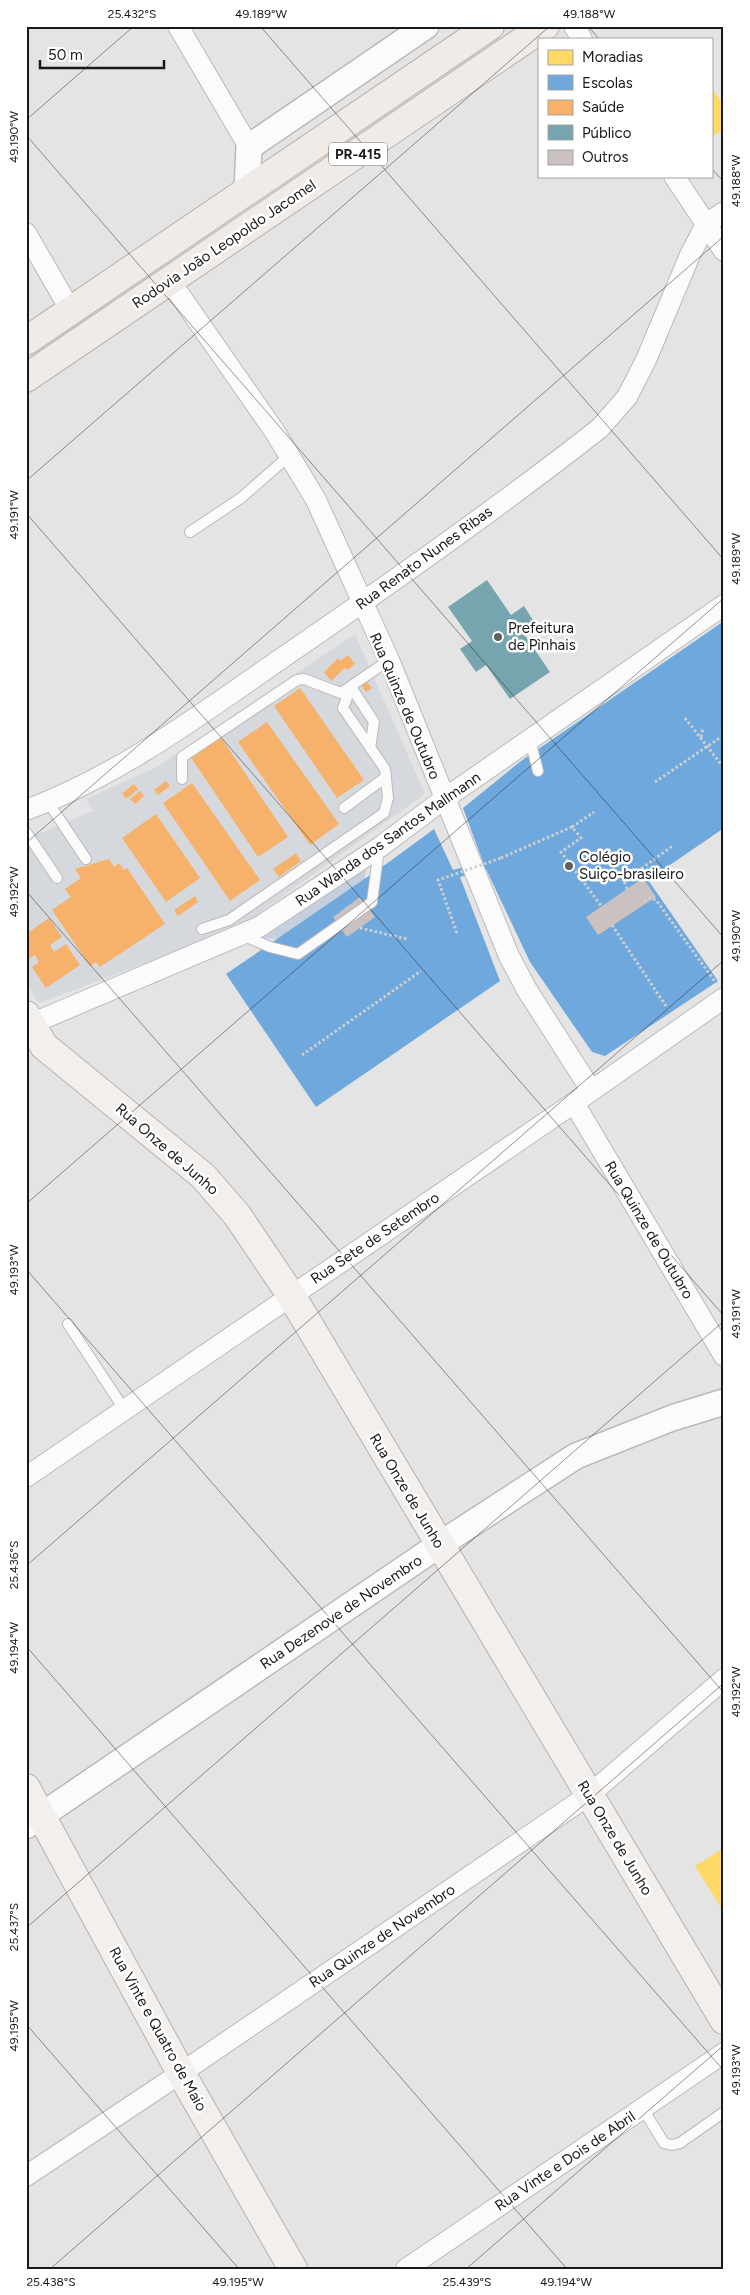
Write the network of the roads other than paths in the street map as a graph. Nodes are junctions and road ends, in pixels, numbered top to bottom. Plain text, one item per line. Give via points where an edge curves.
1 (178, 26) edge
2 (426, 26) edge
3 (490, 26) edge
4 (545, 26) edge
5 (574, 26) edge
6 (581, 38) edge
7 (249, 147) junction
8 (675, 178) edge
9 (247, 191) junction
10 (724, 212) edge
11 (706, 224) junction
12 (26, 233) edge
13 (724, 251) edge
14 (153, 255) junction
15 (170, 281) junction
16 (71, 311) junction
17 (26, 341) edge
18 (26, 378) edge
19 (290, 454) junction
20 (190, 532) dead end
21 (362, 604) junction
22 (724, 605) edge
23 (388, 660) junction
24 (351, 687) junction
25 (530, 740) junction
26 (370, 748) junction
27 (538, 772) dead end
28 (386, 777) junction
29 (182, 779) dead end
30 (444, 800) junction
31 (48, 802) junction
32 (344, 808) dead end
33 (26, 810) edge
34 (26, 832) edge
35 (380, 847) junction
36 (86, 859) dead end
37 (57, 878) dead end
38 (202, 929) dead end
39 (241, 935) junction
40 (722, 993) edge
41 (28, 1021) edge
42 (591, 1090) junction
43 (574, 1103) junction
44 (291, 1295) junction
45 (68, 1324) dead end
46 (724, 1356) edge
47 (724, 1402) edge
48 (124, 1409) junction
49 (26, 1477) edge
50 (439, 1545) junction
51 (724, 1679) edge
52 (26, 1788) edge
53 (589, 1795) junction
54 (34, 1821) edge
55 (724, 2020) edge
56 (724, 2054) edge
57 (181, 2073) junction
58 (642, 2109) junction
59 (724, 2112) edge
60 (26, 2176) edge
61 (293, 2269) edge
62 (406, 2269) edge

1 - 7 street
2 - 7 street
3 - 9 highway, Rodovia João Leopoldo Jacomel / PR-415
4 - 15 highway, Rodovia João Leopoldo Jacomel / PR-415
5 - 6 street
7 - 9 street
8 - 11 street
9 - 14 highway, Rodovia João Leopoldo Jacomel / PR-415
10 - 11 street
11 - 13 street
11 - 21 street, Rua Renato Nunes Ribas via 627,398 600,428
12 - 16 street
14 - 15 highway
14 - 16 highway, Rodovia João Leopoldo Jacomel / PR-415
15 - 18 highway, Rodovia João Leopoldo Jacomel / PR-415
15 - 19 street, Rua Quinze de Outubro
16 - 17 highway, Rodovia João Leopoldo Jacomel / PR-415
19 - 20 lane via 241,498
19 - 21 street, Rua Quinze de Outubro via 316,500
21 - 23 street, Rua Quinze de Outubro
21 - 31 street, Rua Renato Nunes Ribas via 149,750
22 - 25 street, Rua Wanda dos Santos Mallmann
23 - 24 lane
23 - 30 street, Rua Quinze de Outubro
24 - 26 lane via 374,722
24 - 26 lane via 343,708
24 - 29 lane via 341,693 304,679 297,680 182,757
25 - 27 lane
25 - 30 street, Rua Wanda dos Santos Mallmann
26 - 28 lane via 385,769
28 - 32 lane
28 - 38 lane via 388,798 384,813 228,920
30 - 35 street, Rua Wanda dos Santos Mallmann
30 - 42 street, Rua Quinze de Outubro via 509,956
31 - 33 street, Rua Renato Nunes Ribas
31 - 36 lane
34 - 37 lane
35 - 39 street, Rua Wanda dos Santos Mallmann via 259,927
35 - 39 lane via 372,902 298,954
39 - 41 street, Rua Wanda dos Santos Mallmann
40 - 42 street, Rua Sete de Setembro
41 - 44 main road, Rua Onze de Junho via 44,1046 209,1182 237,1215
42 - 43 street, Rua Sete de Setembro
43 - 44 street, Rua Sete de Setembro
43 - 46 street, Rua Quinze de Outubro
44 - 48 street, Rua Sete de Setembro
44 - 50 main road, Rua Onze de Junho
45 - 48 lane
47 - 50 street, Rua Dezenove de Novembro via 672,1418 576,1456
48 - 49 street, Rua Sete de Setembro
50 - 53 main road, Rua Onze de Junho
50 - 54 street, Rua Dezenove de Novembro
51 - 53 street, Rua Quinze de Novembro
52 - 54 main road, Rua Vinte e Quatro de Maio
53 - 55 main road, Rua Onze de Junho
53 - 57 street, Rua Quinze de Novembro
54 - 57 main road, Rua Vinte e Quatro de Maio
56 - 58 street, Rua Vinte e Dois de Abril
57 - 60 street, Rua Quinze de Novembro
57 - 61 main road, Rua Vinte e Quatro de Maio
58 - 59 lane via 664,2143 672,2145 680,2143
58 - 62 street, Rua Vinte e Dois de Abril

